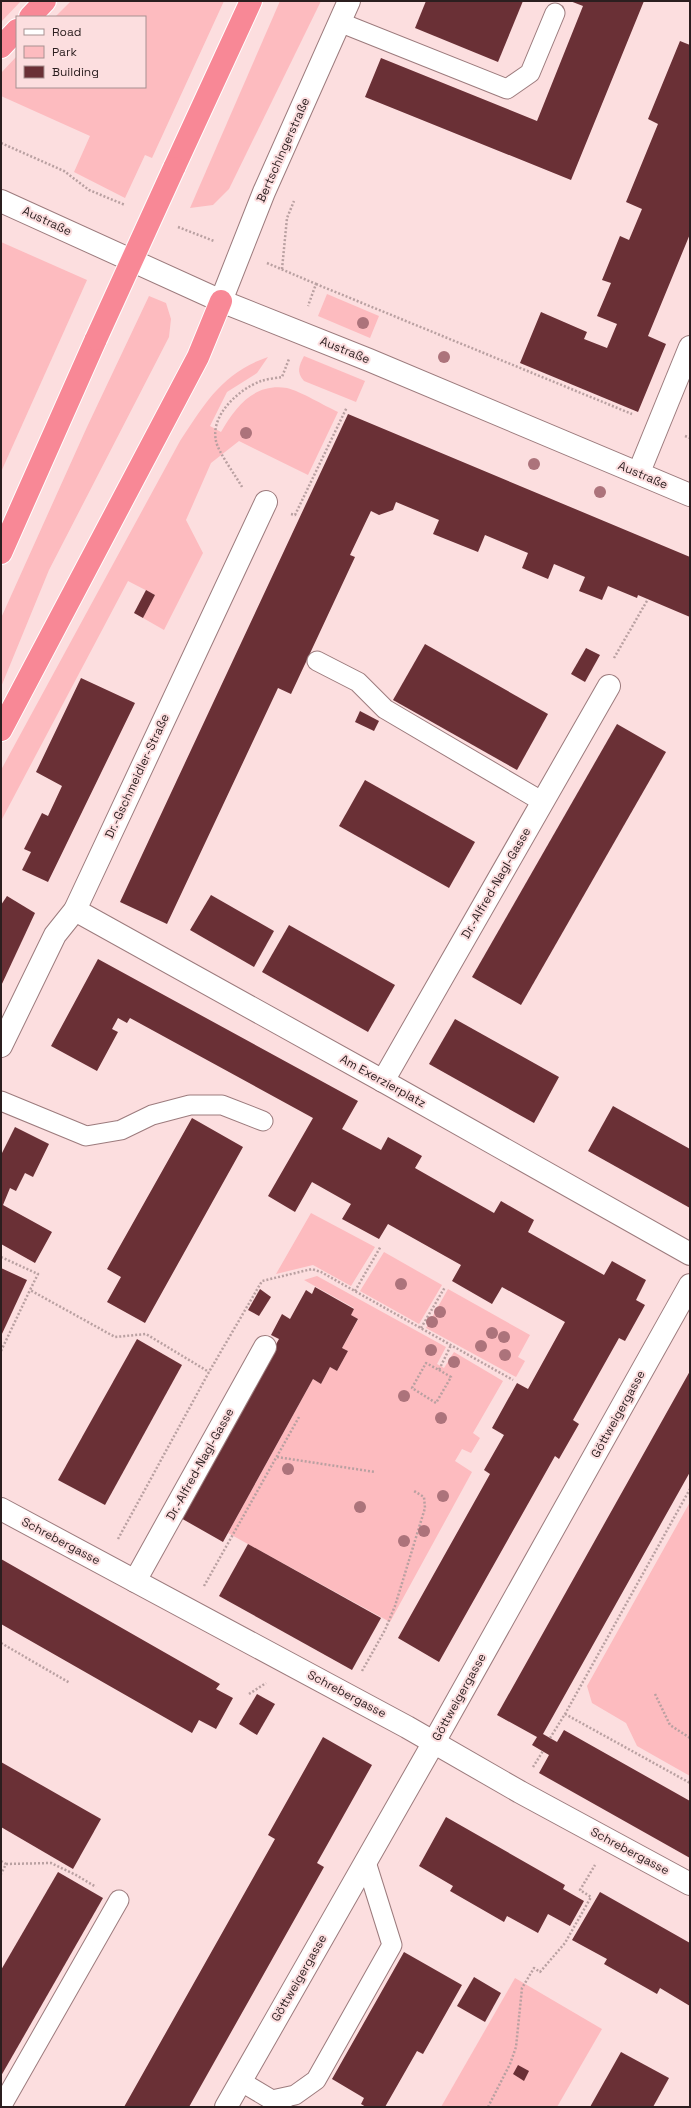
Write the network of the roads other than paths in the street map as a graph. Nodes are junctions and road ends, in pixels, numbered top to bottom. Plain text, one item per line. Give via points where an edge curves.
1 (45, 1) edge
2 (251, 1) edge
3 (349, 1) edge
4 (555, 13) dead end
5 (31, 16) edge
6 (339, 22) junction
7 (16, 31) edge
8 (1, 47) edge
9 (1, 201) edge
10 (222, 301) junction
11 (96, 339) junction
12 (689, 353) edge
13 (639, 472) junction
14 (690, 495) edge
15 (266, 502) road end
16 (1, 529) edge
17 (1, 553) edge
18 (317, 661) dead end
19 (609, 686) road end
20 (1, 730) edge
21 (543, 802) junction
22 (75, 910) junction
23 (1, 1046) edge
24 (383, 1081) junction
25 (1, 1101) edge
26 (263, 1121) dead end
27 (690, 1254) edge
28 (690, 1285) edge
29 (265, 1347) dead end
30 (1, 1509) edge
31 (135, 1581) junction
32 (434, 1742) junction
33 (366, 1862) junction
34 (690, 1884) edge
35 (119, 1900) road end
36 (240, 2081) junction
37 (278, 2104) edge
38 (1, 2107) edge
39 (226, 2107) edge

1 - 5 highway
2 - 11 highway, bridge
3 - 6 street, Bertschingerstraße
4 - 6 lane via 530,73 508,89
6 - 10 street, Bertschingerstraße via 264,192
7 - 8 highway
9 - 10 street, Austraße
10 - 13 street, Austraße
10 - 20 highway via 198,357
11 - 16 highway
11 - 17 highway
12 - 13 street
13 - 14 street, Austraße
15 - 22 street, Dr.-Gschmeidler-Straße
18 - 21 lane via 358,682 385,709
19 - 21 street, Dr.-Alfred-Nagl-Gasse
21 - 24 street, Dr.-Alfred-Nagl-Gasse
22 - 23 street, Dr.-Gschmeidler-Straße via 55,935
22 - 24 street, Am Exerzierplatz
24 - 27 street, Am Exerzierplatz
25 - 26 lane via 86,1136 121,1130 152,1115 190,1105 222,1105
28 - 32 street, Göttweigergasse
29 - 31 street, Dr.-Alfred-Nagl-Gasse
30 - 31 street, Schrebergasse
31 - 32 street, Schrebergasse
32 - 33 street, Göttweigergasse
32 - 34 street, Schrebergasse via 520,1792
33 - 36 street, Göttweigergasse
33 - 37 lane via 392,1945 316,2080
35 - 38 lane
36 - 37 lane
36 - 39 street, Göttweigergasse

